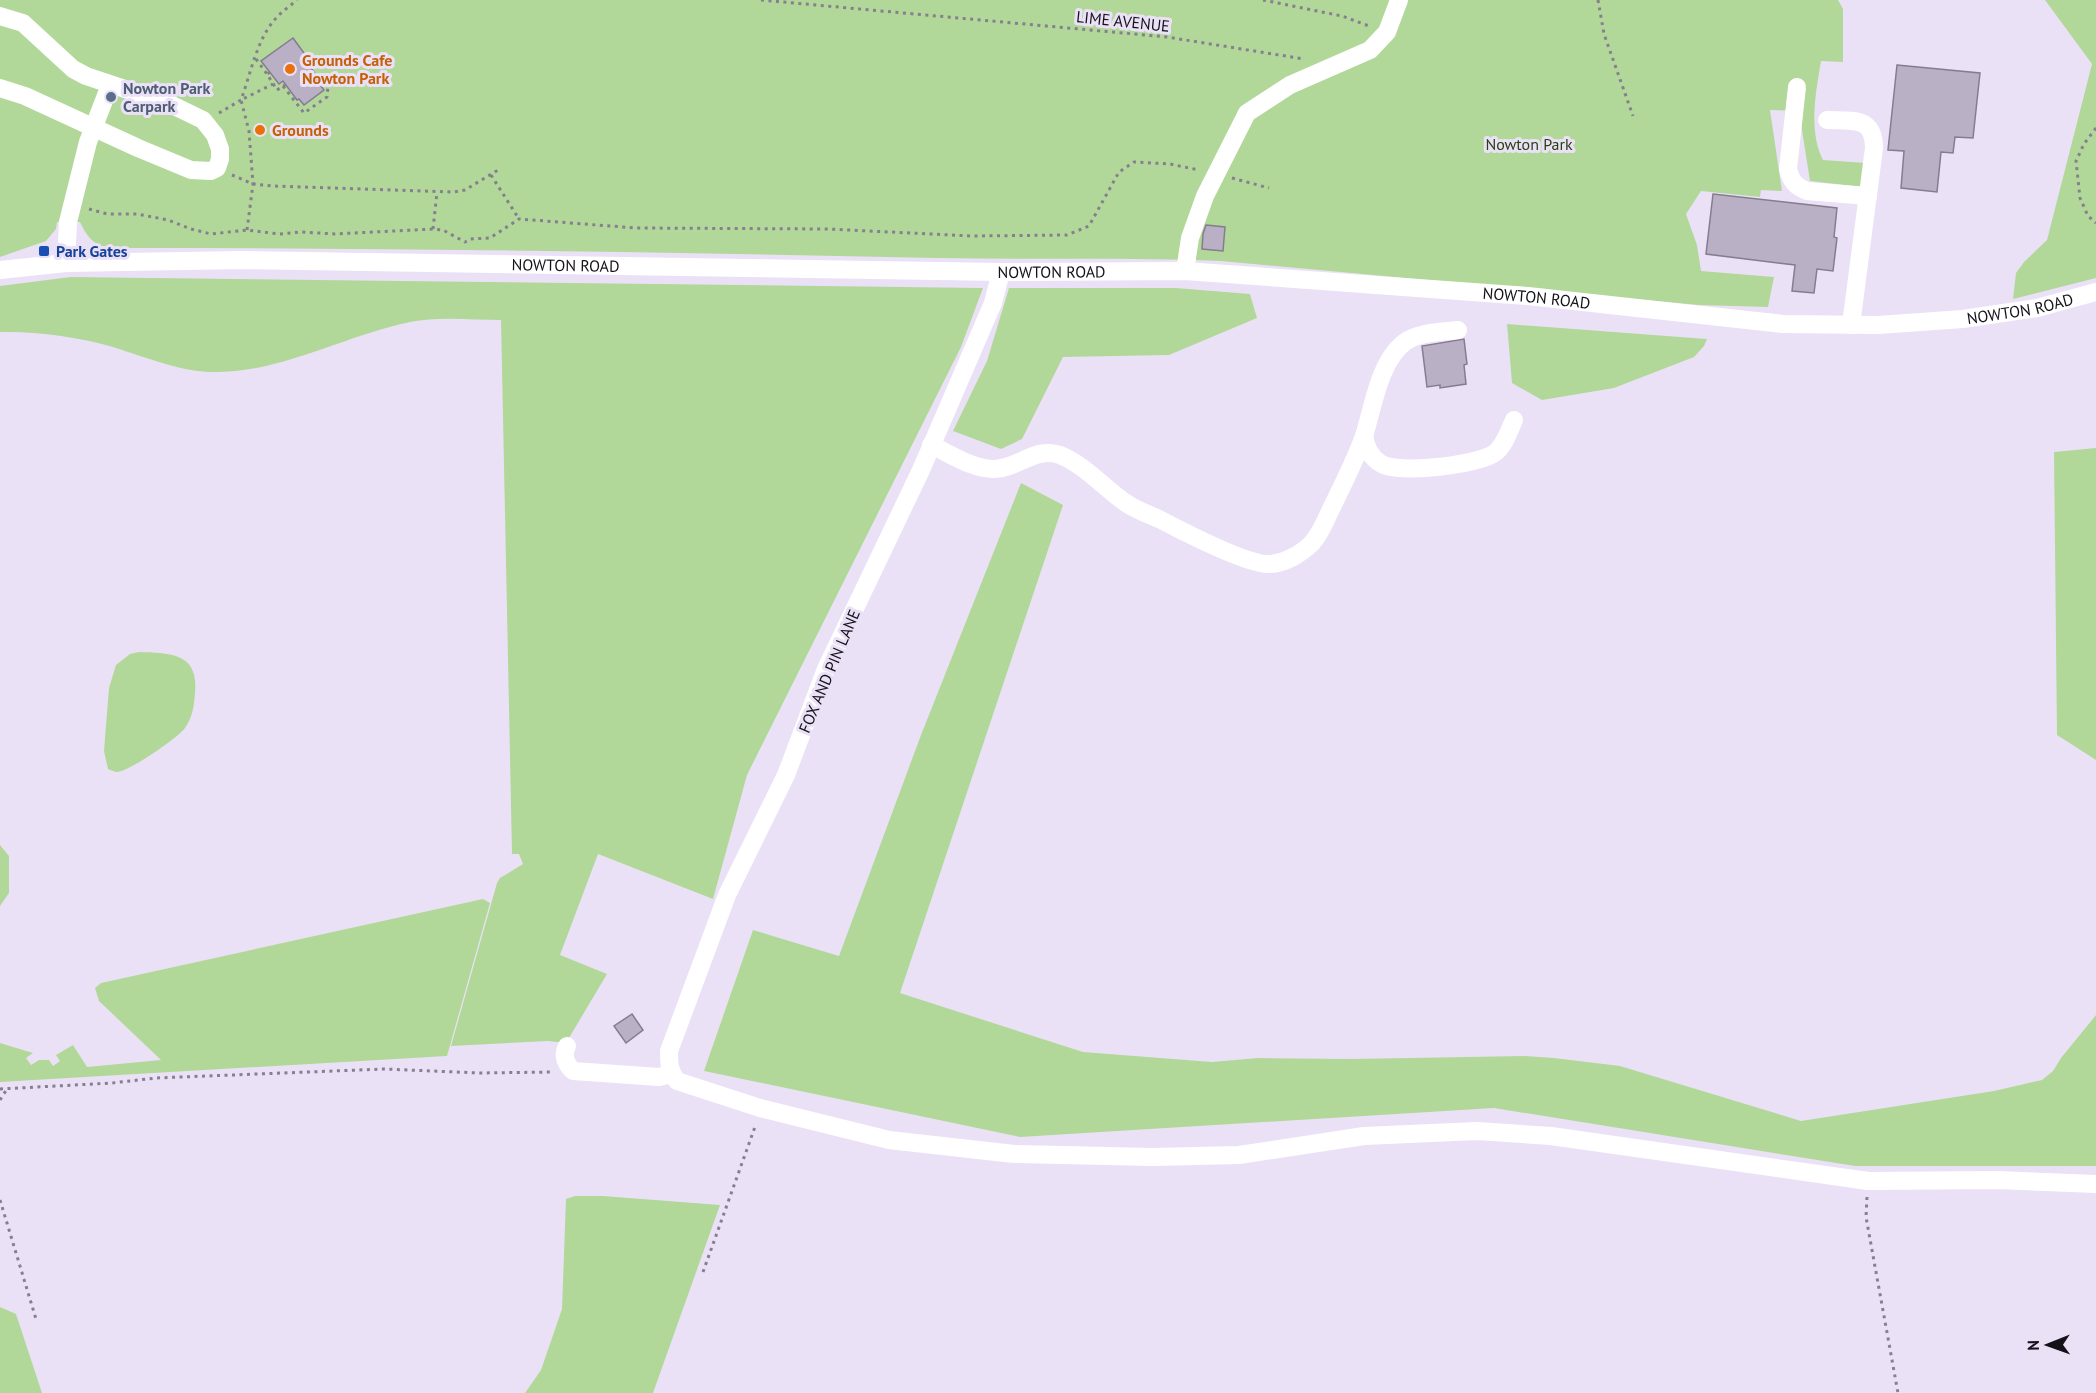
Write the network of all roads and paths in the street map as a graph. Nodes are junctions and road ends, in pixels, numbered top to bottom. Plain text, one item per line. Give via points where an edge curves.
1 (297, 0) edge
2 (761, 0) edge
3 (1263, 0) edge
4 (1399, 0) edge
5 (1598, 0) edge
6 (0, 16) edge
7 (1387, 32) junction
8 (256, 59) junction
9 (1304, 59) dead end
10 (273, 84) junction
11 (110, 85) junction
12 (328, 86) dead end
13 (1797, 87) dead end
14 (0, 88) edge
15 (241, 100) junction
16 (1633, 116) dead end
17 (203, 120) junction
18 (1827, 120) dead end
19 (94, 127) junction
20 (2096, 128) edge
21 (217, 168) junction
22 (498, 170) dead end
23 (490, 174) junction
24 (1217, 174) junction
25 (253, 184) junction
26 (1269, 188) dead end
27 (437, 191) junction
28 (1868, 196) junction
29 (72, 205) junction
30 (519, 219) junction
31 (2096, 223) edge
32 (434, 229) junction
33 (247, 230) junction
34 (66, 263) junction
35 (0, 270) edge
36 (1185, 271) junction
37 (1001, 272) junction
38 (2096, 292) edge
39 (1851, 325) junction
40 (1458, 330) dead end
41 (1514, 420) dead end
42 (1364, 436) junction
43 (931, 445) junction
44 (1379, 463) junction
45 (1352, 467) junction
46 (567, 1046) dead end
47 (573, 1071) junction
48 (671, 1074) junction
49 (8, 1088) junction
50 (0, 1089) edge
51 (0, 1100) edge
52 (754, 1106) junction
53 (1868, 1181) junction
54 (2096, 1184) edge
55 (0, 1200) edge
56 (703, 1272) dead end
57 (36, 1319) dead end
58 (1898, 1393) edge

1 - 8 path via 277,16
2 - 9 path, LIME AVENUE via 1167,37
3 - 7 path via 1342,16
4 - 7 street
5 - 16 path via 1604,34
6 - 11 street via 23,23 73,69
7 - 24 street via 1370,50 1290,85 1247,113
8 - 10 path
8 - 15 path
10 - 12 path via 277,90 284,85 304,113 327,97
10 - 15 path
11 - 17 street via 170,104
11 - 19 street
13 - 28 street via 1788,169 1791,180 1807,191
14 - 19 street
15 - 17 path
15 - 25 path via 249,131
17 - 21 street via 220,148
18 - 28 street via 1859,121 1870,128 1874,148
19 - 21 street via 192,170
19 - 29 street
20 - 31 path via 2076,161 2080,198
21 - 25 path
22 - 23 path
23 - 27 path via 465,190
23 - 30 path
24 - 26 path
24 - 30 path via 1170,164 1134,162 1119,172 1089,226 1066,235 636,228
24 - 36 street via 1190,238
25 - 27 path
25 - 33 path
27 - 32 path
28 - 39 street
29 - 33 path via 106,214 168,220 211,234
29 - 34 street
30 - 32 path via 490,238 465,242
32 - 33 path via 335,234
34 - 35 street, NOWTON ROAD
34 - 37 street, NOWTON ROAD via 243,260
36 - 37 street, NOWTON ROAD
36 - 39 street, NOWTON ROAD via 1528,296 1783,324
37 - 43 street, FOX AND PIN LANE via 993,303
38 - 39 street, NOWTON ROAD via 2037,308 1963,319
40 - 42 street via 1405,342 1390,359
41 - 44 street via 1496,453 1477,461 1402,469
42 - 44 street via 1366,448
42 - 45 street
43 - 45 street via 976,466 994,469 1034,455 1058,454 1127,504 1250,561 1268,564 1287,560 1314,541
43 - 48 street, FOX AND PIN LANE via 826,669 786,775 727,895 669,1051
44 - 45 street via 1359,462
46 - 47 street via 566,1064
47 - 48 street via 659,1077
47 - 49 path via 384,1069
48 - 52 street via 677,1081
49 - 50 path
49 - 51 path
52 - 53 street via 889,1140 1014,1154 1239,1155 1364,1136 1477,1131 1551,1136
52 - 56 path via 758,1119
53 - 54 street
53 - 58 path via 1866,1218
55 - 57 path

